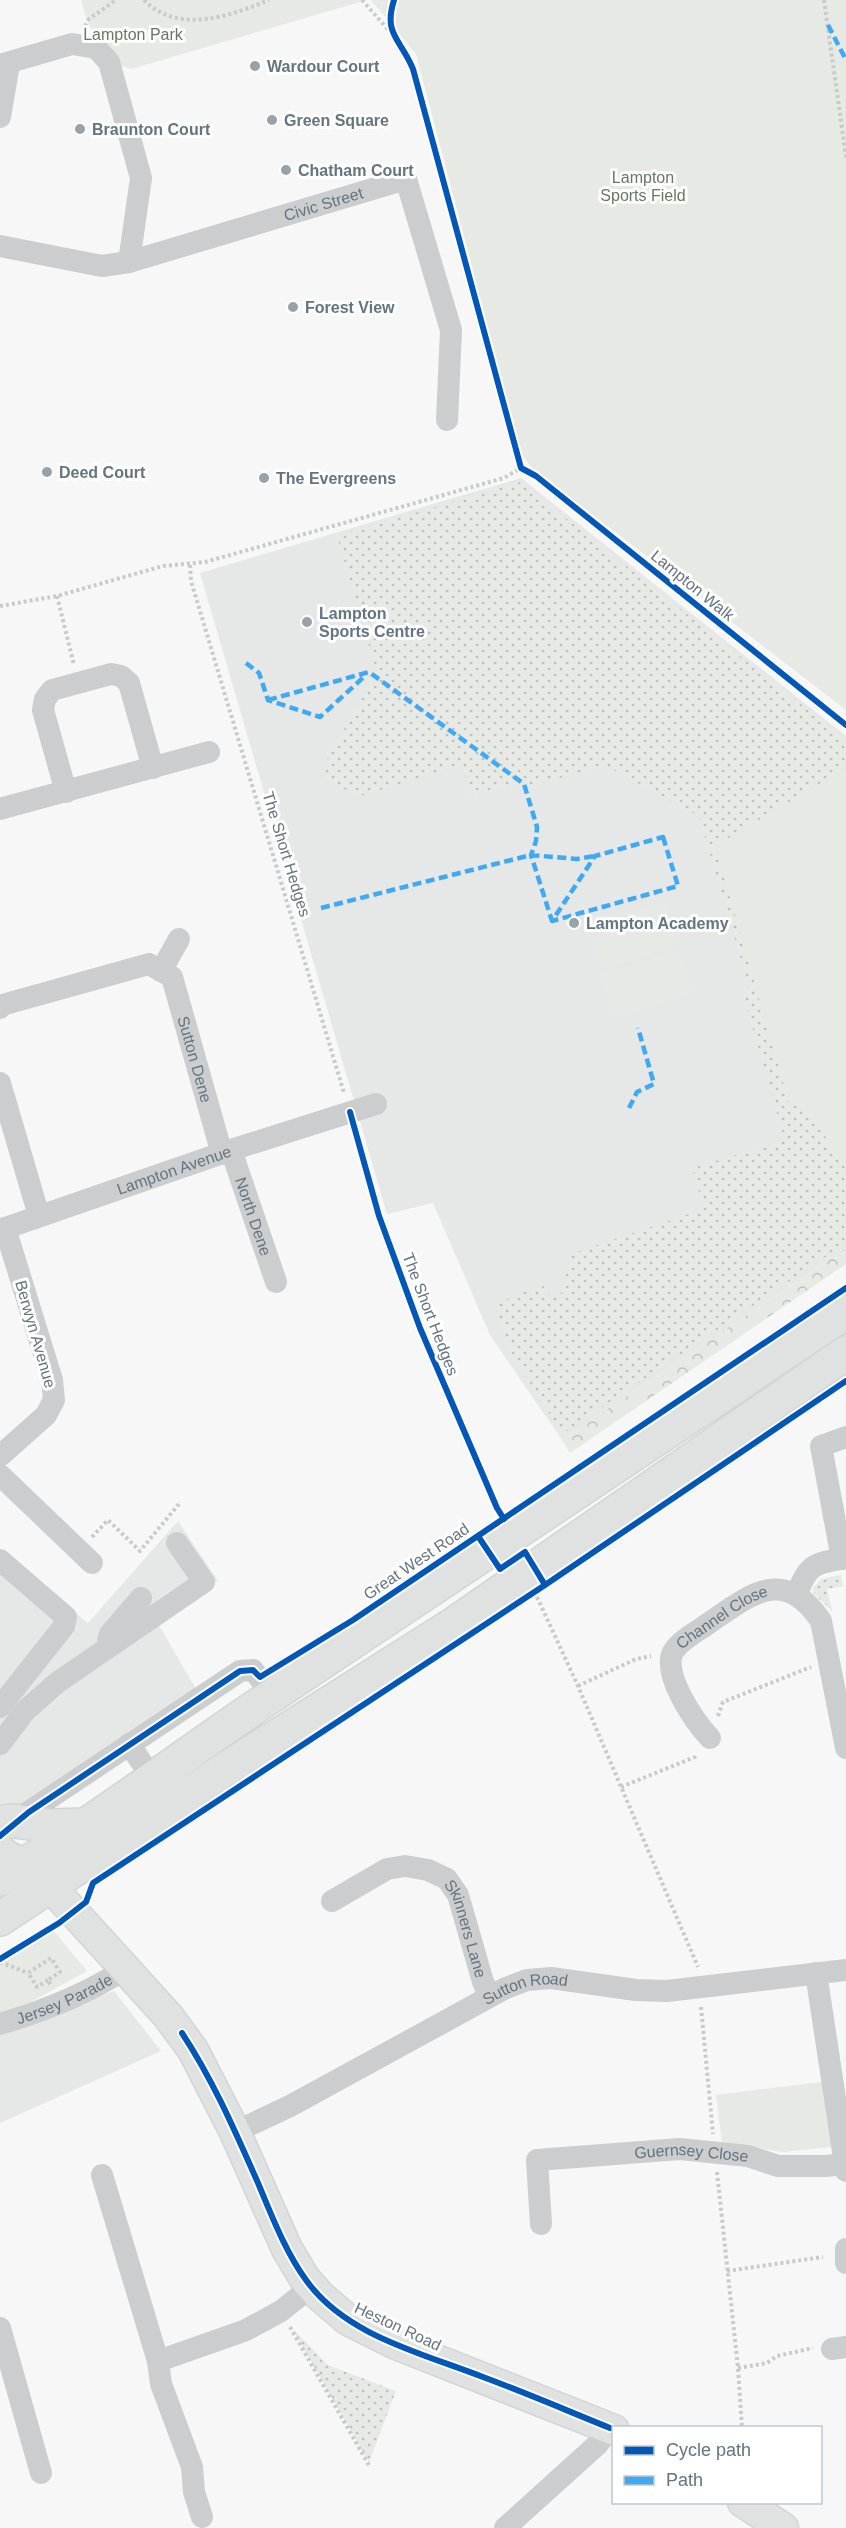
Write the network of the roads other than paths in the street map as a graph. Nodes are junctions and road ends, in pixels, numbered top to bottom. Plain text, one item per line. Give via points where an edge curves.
1 (5, 65) edge
2 (0, 117) edge
3 (0, 246) edge
4 (129, 262) junction
5 (447, 420) dead end
6 (209, 752) dead end
7 (153, 768) junction
8 (66, 792) junction
9 (0, 809) edge
10 (179, 939) dead end
11 (161, 971) junction
12 (0, 1008) edge
13 (0, 1083) edge
14 (376, 1104) dead end
15 (226, 1152) junction
16 (39, 1216) junction
17 (3, 1229) edge
18 (276, 1282) dead end
19 (846, 1312) edge
20 (846, 1353) edge
21 (846, 1437) edge
22 (0, 1456) edge
23 (0, 1475) edge
24 (177, 1543) dead end
25 (85, 1557) road end
26 (844, 1558) edge
27 (0, 1560) edge
28 (797, 1594) junction
29 (141, 1598) dead end
30 (104, 1650) junction
31 (267, 1686) junction
32 (0, 1707) edge
33 (710, 1738) road end
34 (0, 1744) edge
35 (129, 1744) junction
36 (846, 1748) edge
37 (153, 1779) junction
38 (5, 1823) edge
39 (84, 1825) junction
40 (19, 1869) edge
41 (332, 1901) dead end
42 (0, 1920) edge
43 (125, 1969) junction
44 (846, 1970) edge
45 (816, 1973) junction
46 (490, 1996) junction
47 (0, 2024) edge
48 (840, 2081) edge
49 (236, 2132) junction
50 (845, 2167) edge
51 (102, 2175) dead end
52 (541, 2224) dead end
53 (846, 2249) edge
54 (846, 2263) edge
55 (311, 2287) junction
56 (0, 2328) edge
57 (158, 2361) junction
58 (612, 2429) edge
59 (41, 2473) dead end
60 (746, 2504) edge
61 (202, 2517) dead end
62 (506, 2528) edge
63 (783, 2528) edge

1 - 2 street
1 - 4 street via 72,44 96,48 109,62 141,178
3 - 4 street, Civic Street via 102,266
4 - 5 street, Civic Street via 406,179 451,330
6 - 7 street
7 - 8 street
7 - 8 street via 129,683 121,676 111,674 52,690 43,710
8 - 9 street
10 - 11 street
11 - 12 street via 148,964
11 - 15 street, Sutton Dene via 172,977
13 - 16 street
14 - 15 street, Lampton Avenue
15 - 16 street, Lampton Avenue
15 - 18 street, North Dene
16 - 17 street, Lampton Avenue
17 - 22 street, Berwyn Avenue via 52,1380 54,1400 46,1415
19 - 31 highway, Great West Road via 475,1562
20 - 40 highway, Great West Road via 536,1585
21 - 26 street via 821,1446
23 - 25 street
24 - 30 street via 204,1582
26 - 28 street via 810,1568
27 - 32 street via 66,1617 64,1626
28 - 33 street, Channel Close via 778,1590 747,1597 672,1653 679,1693 696,1723
28 - 36 street via 821,1621
29 - 30 street via 110,1634
30 - 34 street via 25,1711
31 - 35 street via 253,1670 240,1671
31 - 37 highway, Great West Road
35 - 37 street
35 - 38 street
37 - 39 highway, Great West Road
38 - 39 highway
38 - 40 main road, Heston Road via 22,1848
39 - 40 highway, Great West Road
40 - 42 highway, Great West Road
40 - 43 main road, Heston Road
41 - 46 street, Skinners Lane via 387,1869 405,1866 447,1879 458,1895
43 - 47 street, Jersey Parade via 61,2002
43 - 49 main road, Heston Road via 182,2032 206,2070
44 - 45 street, Sutton Road
45 - 46 street, Sutton Road via 651,1990 538,1979
45 - 48 street, Guernsey Close
46 - 49 street, Sutton Road
48 - 50 street, Guernsey Close
49 - 55 main road, Heston Road via 287,2248
50 - 52 street, Guernsey Close via 778,2166 748,2156 680,2149 537,2160
51 - 57 street
53 - 54 street
55 - 57 street via 281,2311 246,2330
55 - 58 main road, Heston Road via 333,2308 367,2330
56 - 59 street
57 - 61 street via 161,2384 192,2466 194,2492
58 - 62 street
60 - 63 main road

